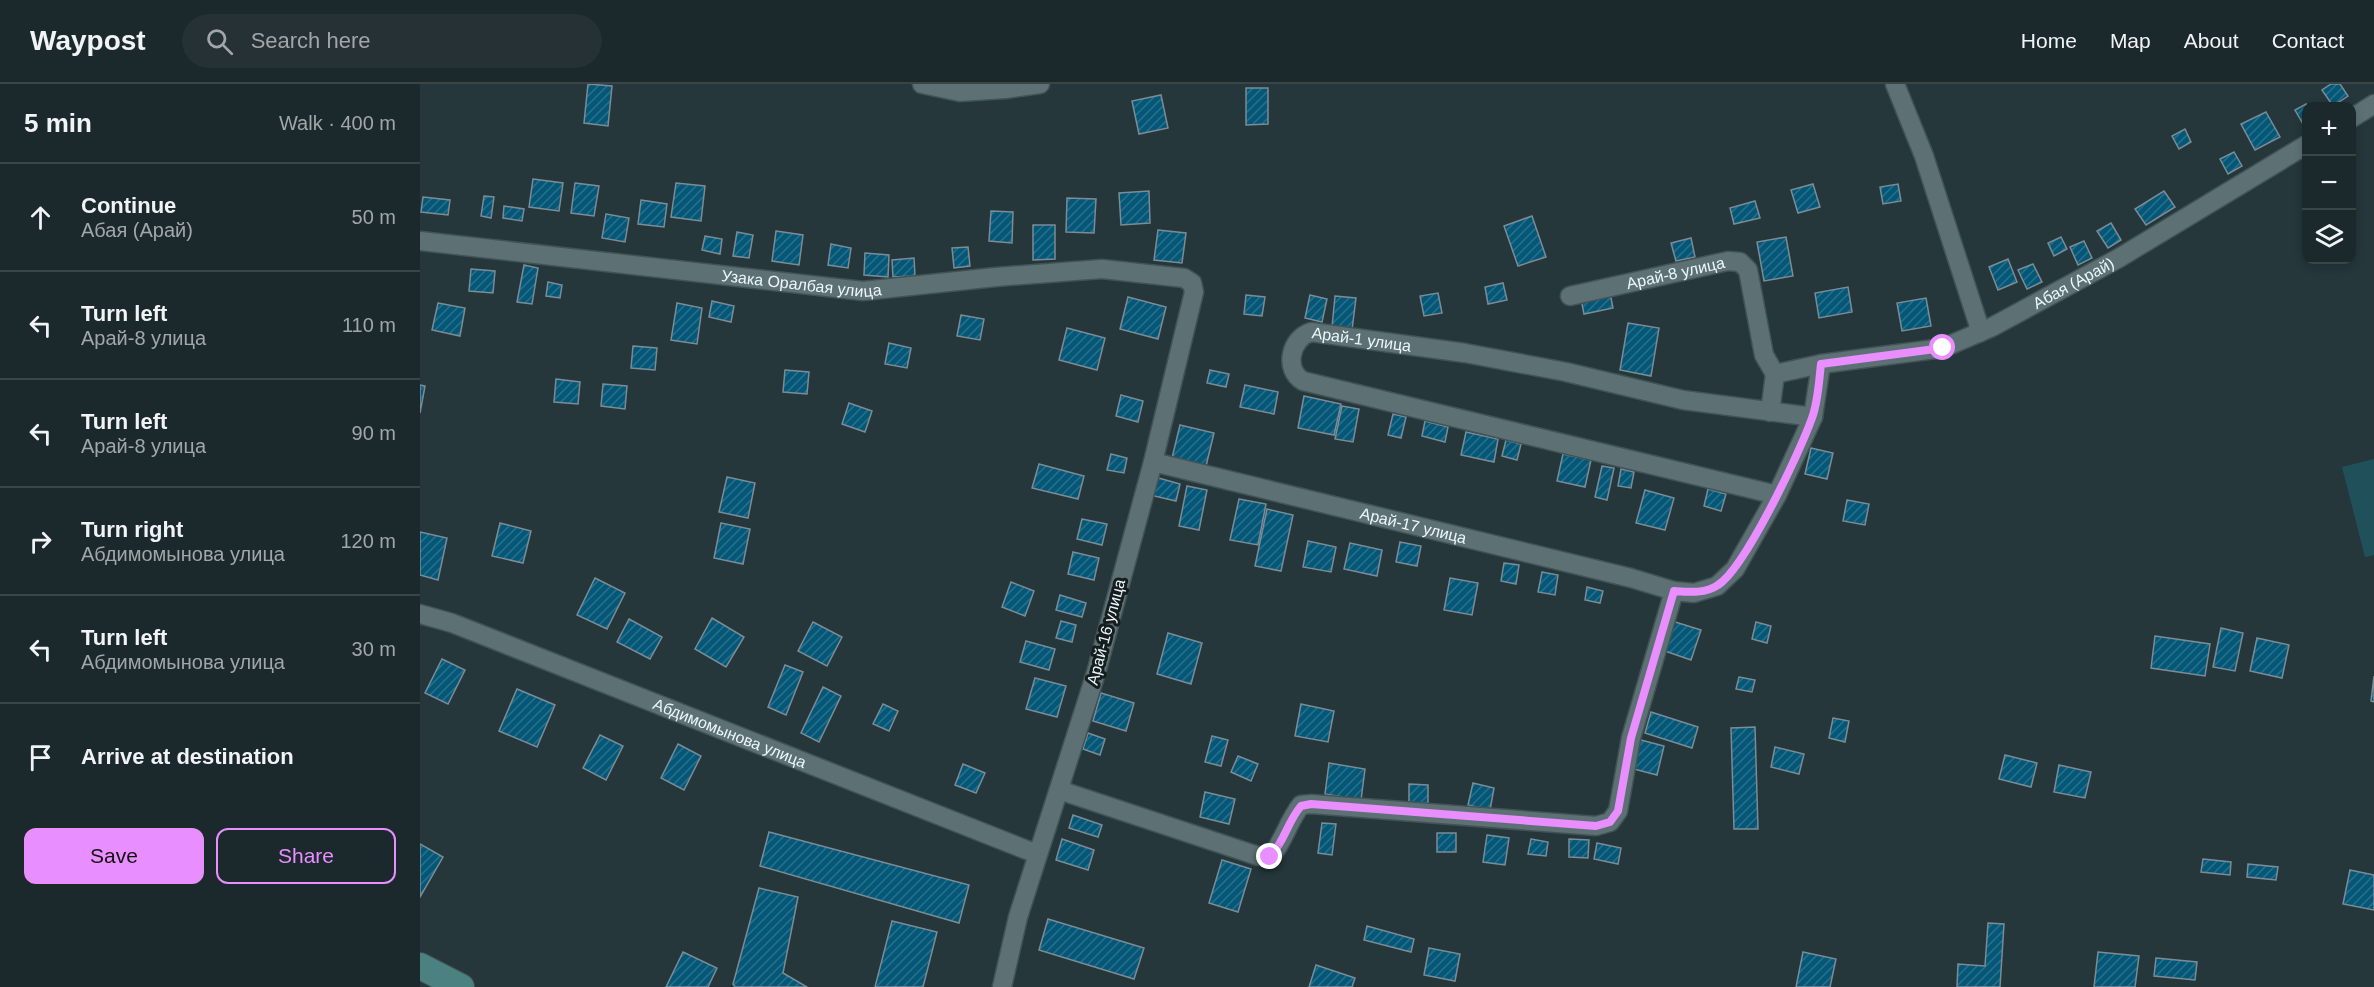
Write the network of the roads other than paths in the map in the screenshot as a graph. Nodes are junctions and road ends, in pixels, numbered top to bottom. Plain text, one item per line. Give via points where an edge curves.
1 (922, 84) edge
2 (1040, 84) edge
3 (1895, 84) edge
4 (2374, 104) edge
5 (2356, 115) edge
6 (2302, 148) edge
7 (420, 241) edge
8 (1184, 278) joint
9 (1570, 296) dead end
10 (1978, 333) junction
11 (1821, 364) junction
12 (1775, 374) junction
13 (1770, 412) junction
14 (1813, 417) junction
15 (1153, 462) junction
16 (1777, 495) junction
17 (1674, 591) junction
18 (420, 614) edge
19 (1059, 790) junction
20 (1037, 854) junction
21 (420, 966) edge
22 (461, 987) edge
23 (1002, 987) edge

1 - 2 street via 960,92
3 - 10 street via 1924,156
4 - 5 street
6 - 10 street, Абая (Арай) via 2119,258
7 - 8 street, Узака Оралбая улица via 863,291 1102,269
8 - 15 street, Арай-16 улица via 1192,283 1194,292
9 - 12 street, Арай-8 улица via 1728,261 1740,262 1748,270 1764,355
10 - 11 street, Абая (Арай) via 1943,348
11 - 12 street
11 - 14 street
12 - 13 street
13 - 14 street, Арай-1 улица
13 - 16 street, Арай-1 улица via 1683,400 1465,353 1311,332 1303,334 1292,350 1293,370 1303,381
14 - 16 street
15 - 17 street, Арай-17 улица
15 - 19 street, Арай-16 улица via 1096,673
16 - 17 street via 1735,569 1717,586 1694,593
17 - 19 street via 1631,738 1618,811 1610,822 1596,826 1311,804 1301,806 1295,813 1278,849 1270,857
18 - 20 street, Абдимомынова улица via 452,623
19 - 20 street, Арай-16 улица
20 - 23 street, Арай-16 улица
21 - 22 street

